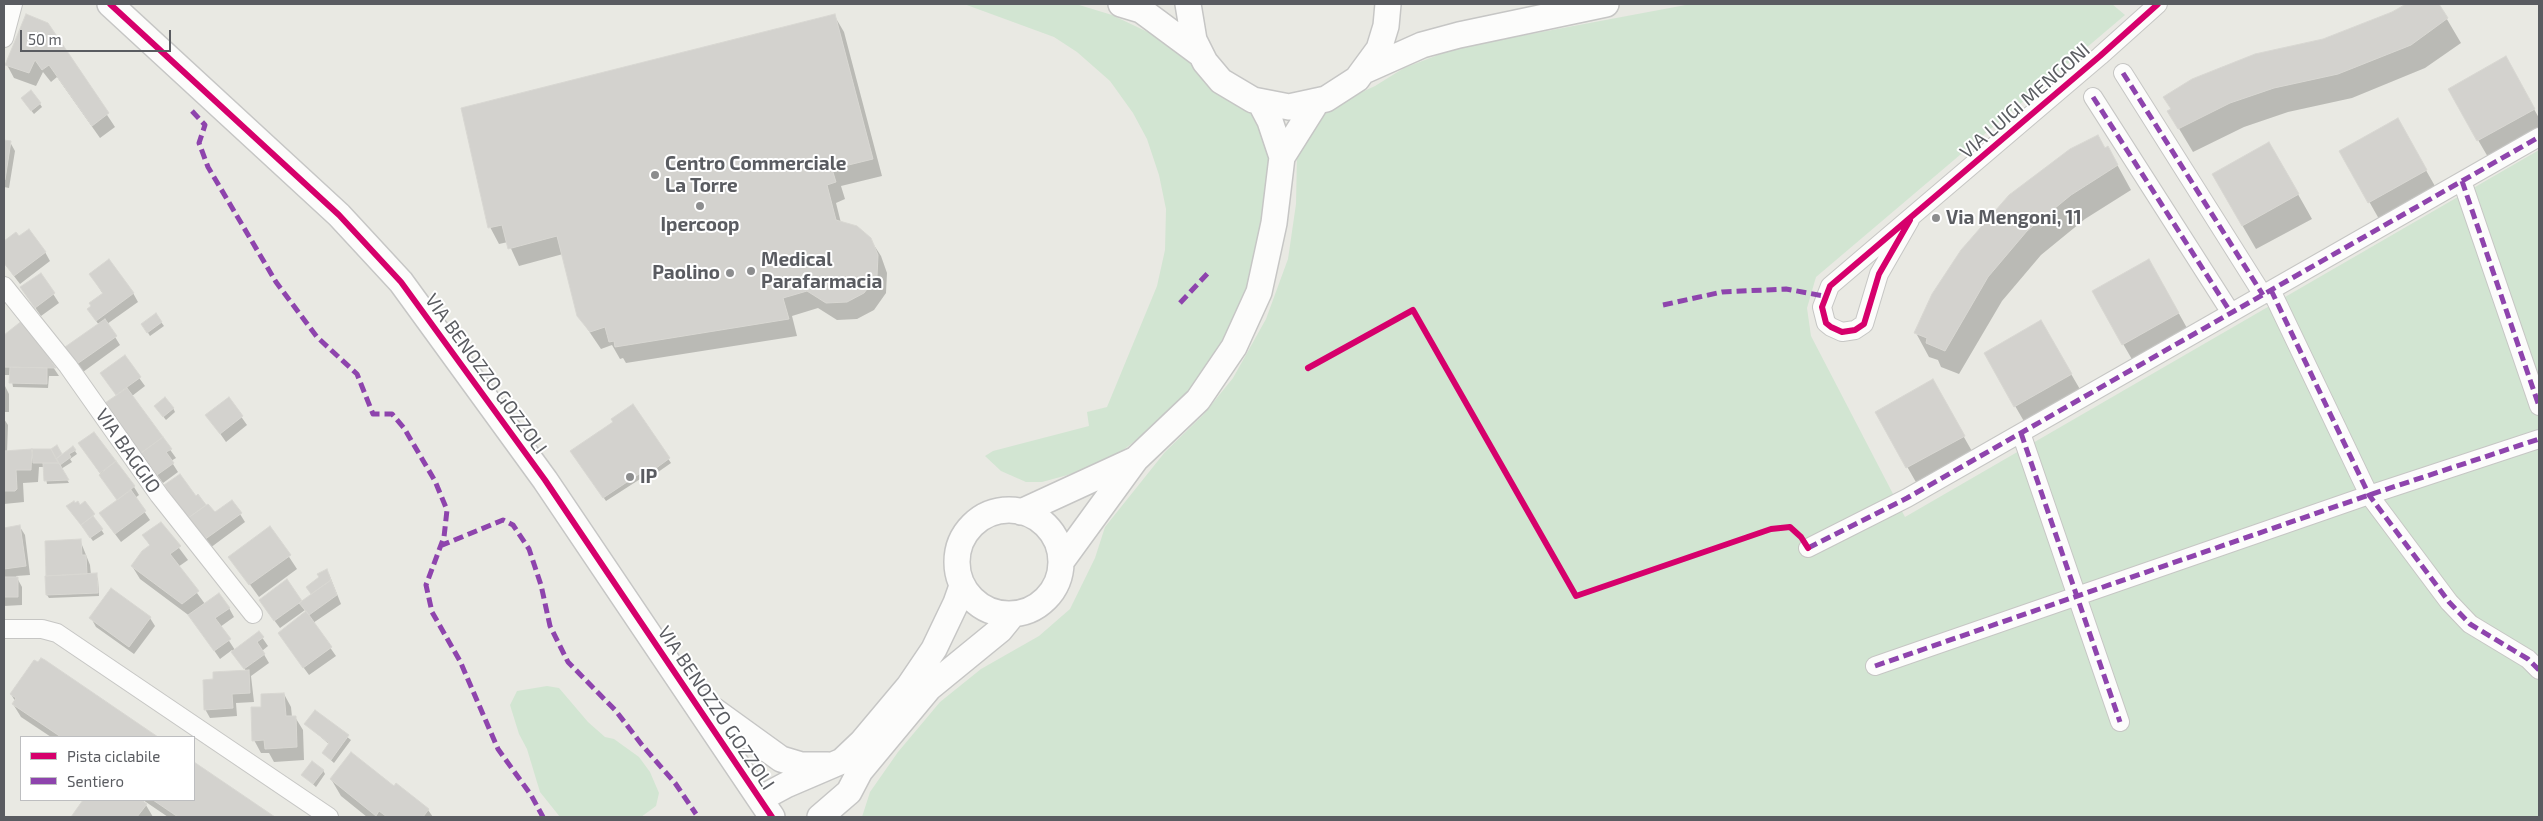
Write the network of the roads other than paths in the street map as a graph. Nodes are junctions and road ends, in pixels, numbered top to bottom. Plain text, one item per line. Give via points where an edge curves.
1 (13, 4) edge
2 (110, 4) edge
3 (1121, 4) edge
4 (1188, 4) edge
5 (1388, 4) edge
6 (1606, 4) edge
7 (2158, 4) edge
8 (4, 38) edge
9 (1199, 53) junction
10 (1366, 70) junction
11 (2123, 74) dead end
12 (2093, 97) dead end
13 (1260, 102) junction
14 (1316, 103) junction
15 (2539, 137) edge
16 (1282, 157) junction
17 (2462, 182) junction
18 (1910, 220) junction
19 (4, 286) edge
20 (2267, 292) junction
21 (2231, 313) junction
22 (2539, 406) edge
23 (2021, 433) junction
24 (2539, 439) edge
25 (1136, 459) junction
26 (2369, 495) junction
27 (1021, 512) junction
28 (1808, 548) dead end
29 (1061, 562) junction
30 (962, 586) junction
31 (2078, 597) junction
32 (253, 614) dead end
33 (1013, 614) junction
34 (4, 629) edge
35 (1875, 666) dead end
36 (2539, 670) edge
37 (687, 691) junction
38 (2120, 722) dead end
39 (833, 765) junction
40 (848, 792) junction
41 (766, 808) edge
42 (329, 817) edge
43 (820, 817) edge
44 (845, 817) edge

1 - 8 street
2 - 37 street, VIA BENOZZO GOZZOLI via 339,215 401,282 541,475
3 - 9 street via 1140,10
4 - 9 street via 1190,28
5 - 10 street via 1383,38
6 - 10 street via 1450,37 1422,45
7 - 18 street, VIA LUIGI MENGONI
9 - 13 street via 1221,81
10 - 14 street via 1348,87
11 - 20 street
12 - 21 street
13 - 14 street via 1289,107
13 - 16 street
14 - 16 street
15 - 17 street
16 - 25 street via 1274,223 1259,292 1234,347 1198,400
17 - 20 street
17 - 22 street
18 - 18 street, VIA LUIGI MENGONI via 1830,286 1822,306 1826,323 1831,327 1842,332 1855,330 1864,324 1879,274
19 - 32 street, VIA BAGGIO via 68,366 159,495
20 - 21 street
20 - 26 street
21 - 23 street
23 - 28 street via 1907,498
23 - 31 street
24 - 26 street
25 - 27 street
25 - 29 street
26 - 31 street
26 - 36 street via 2449,602 2470,624 2528,659
27 - 29 street via 1037,519 1051,532 1060,550
27 - 30 street via 994,512 967,530 956,561
29 - 33 street via 1056,584 1045,600 1029,611
30 - 33 street via 984,609
30 - 39 street via 934,649 909,686 862,742
31 - 35 street
31 - 38 street
33 - 40 street via 1000,630 929,688 860,771
34 - 42 street via 42,629 57,633
37 - 39 street via 781,759 801,765
37 - 41 street, VIA BENOZZO GOZZOLI
39 - 41 street via 786,785
40 - 43 street
40 - 44 street

